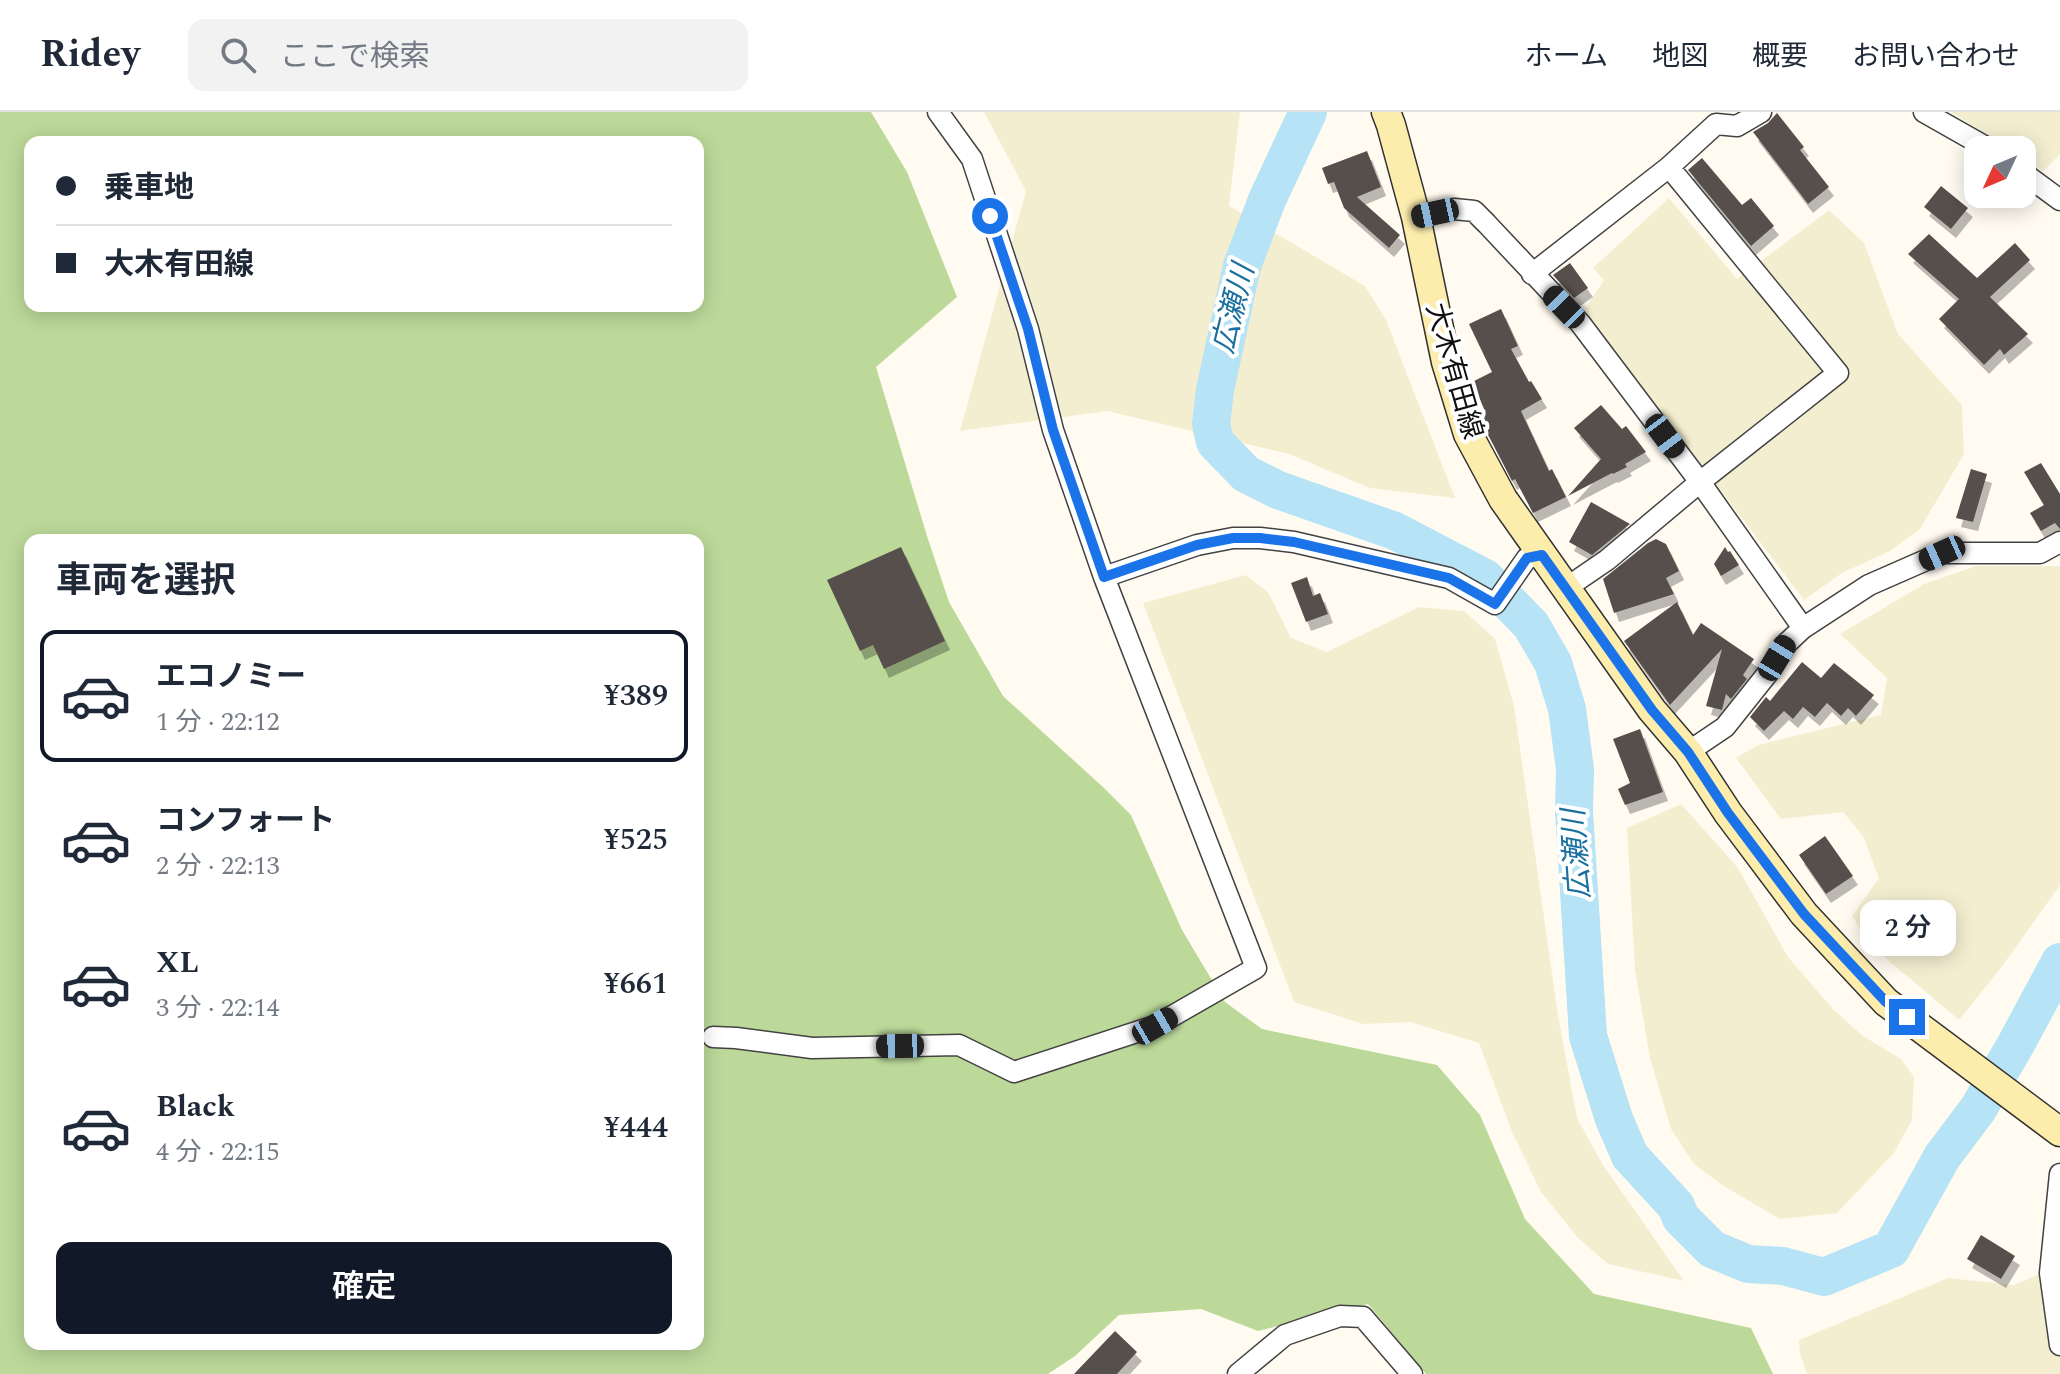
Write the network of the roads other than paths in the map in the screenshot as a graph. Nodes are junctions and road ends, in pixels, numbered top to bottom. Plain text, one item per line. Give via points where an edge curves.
1 (938, 112) edge
2 (1386, 112) edge
3 (1761, 112) edge
4 (1924, 112) edge
5 (1966, 136) edge
6 (1669, 167) junction
7 (2036, 182) edge
8 (2060, 200) edge
9 (1416, 217) junction
10 (1532, 274) junction
11 (1700, 482) junction
12 (2060, 542) edge
13 (1534, 556) junction
14 (1104, 577) junction
15 (1566, 588) junction
16 (1803, 628) junction
17 (1688, 752) junction
18 (713, 1037) dead end
19 (2060, 1132) edge
20 (2060, 1174) edge
21 (2060, 1345) edge
22 (1238, 1374) edge
23 (1412, 1374) edge

1 - 14 street via 972,159 1028,329 1053,430
2 - 9 main road, 大木有田線
3 - 6 street via 1737,126 1716,124
4 - 5 street
6 - 10 street
6 - 11 street via 1838,373
7 - 8 street
9 - 10 street via 1454,209 1474,211
9 - 13 main road, 大木有田線 via 1446,362 1468,434
10 - 11 street via 1580,323
11 - 15 street
11 - 16 street
12 - 16 street via 2040,553 1942,553 1869,585
13 - 14 street via 1495,604 1449,578 1260,538 1197,545
13 - 15 main road, 大木有田線
14 - 18 street via 1256,968 1155,1026 1014,1072 959,1045 812,1048
15 - 17 main road, 大木有田線
16 - 17 street via 1725,727
17 - 19 main road, 大木有田線 via 1804,914 1886,1002
20 - 21 street via 2050,1273
22 - 23 street via 1285,1335 1340,1316 1363,1317

